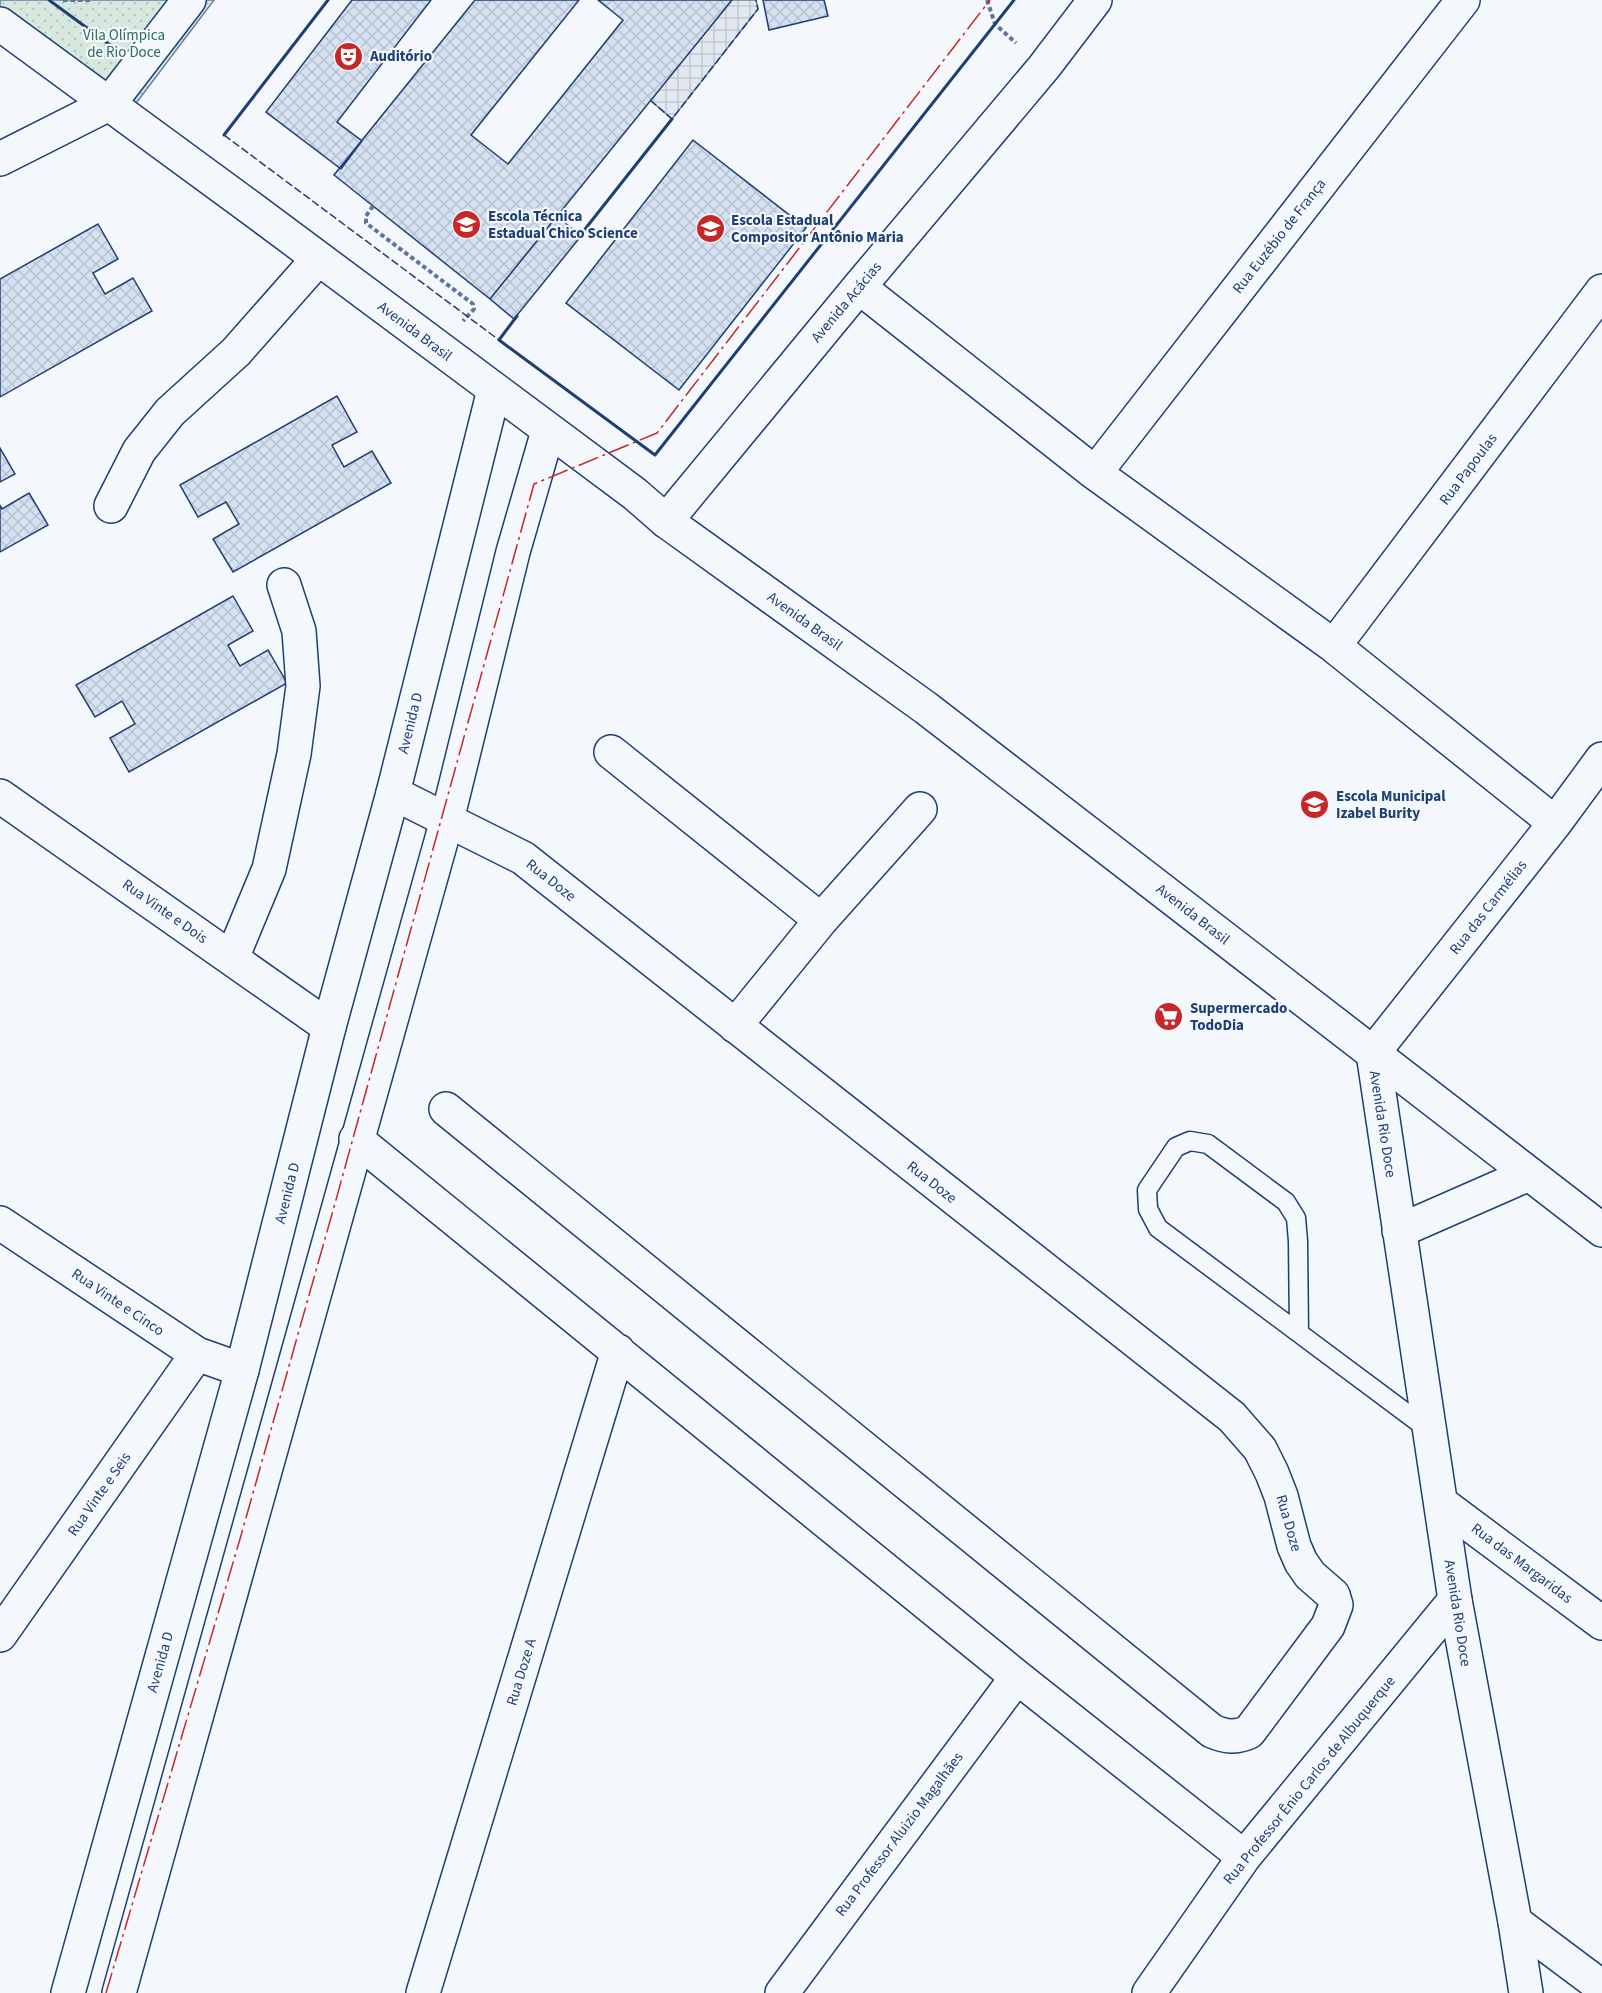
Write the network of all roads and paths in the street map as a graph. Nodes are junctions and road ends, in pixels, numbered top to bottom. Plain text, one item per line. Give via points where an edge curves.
1 (63, 0) edge
2 (91, 0) edge
3 (189, 0) edge
4 (987, 0) edge
5 (1095, 0) edge
6 (1463, 0) edge
7 (0, 24) edge
8 (1044, 67) junction
9 (109, 104) junction
10 (0, 159) edge
11 (373, 206) dead end
12 (318, 259) junction
13 (859, 287) junction
14 (1602, 291) edge
15 (440, 349) junction
16 (494, 390) junction
17 (548, 431) junction
18 (1095, 472) junction
19 (111, 506) dead end
20 (666, 521) junction
21 (284, 585) dead end
22 (1334, 646) junction
23 (611, 752) dead end
24 (1602, 759) edge
25 (393, 793) junction
26 (0, 796) edge
27 (920, 808) dead end
28 (447, 820) junction
29 (1555, 823) junction
30 (821, 920) junction
31 (232, 958) junction
32 (735, 1026) junction
33 (329, 1027) junction
34 (1372, 1053) junction
35 (446, 1109) dead end
36 (356, 1139) junction
37 (1529, 1173) junction
38 (0, 1223) edge
39 (1602, 1230) edge
40 (1399, 1231) junction
41 (1299, 1334) junction
42 (618, 1351) junction
43 (197, 1354) junction
44 (242, 1370) junction
45 (1429, 1430) junction
46 (1441, 1503) junction
47 (1455, 1600) junction
48 (1602, 1623) edge
49 (0, 1635) edge
50 (1017, 1677) junction
51 (1244, 1857) junction
52 (1515, 1922) junction
53 (1602, 1987) edge
54 (68, 1993) edge
55 (119, 1993) edge
56 (423, 1993) edge
57 (782, 1993) edge
58 (1149, 1993) edge
59 (1526, 1993) edge

1 - 2 path
3 - 9 street
4 - 8 path via 995,24
5 - 8 street, Avenida Acácias
6 - 18 street, Rua Euzébio de França
7 - 9 street, Avenida Brasil
8 - 13 street, Avenida Acácias
9 - 10 street
9 - 12 street, Avenida Brasil
11 - 15 path via 364,220 367,224 474,306
12 - 15 street, Avenida Brasil
12 - 19 street via 236,352 170,412 139,451
13 - 18 street
13 - 20 street, Avenida Acácias
14 - 22 street, Rua Papoulas
15 - 16 street, Avenida Brasil
16 - 17 street, Avenida Brasil
16 - 25 street, Avenida D
17 - 20 street, Avenida Brasil
17 - 28 street via 513,552
18 - 22 street
20 - 34 street, Avenida Brasil via 926,708
21 - 31 street via 299,631 303,686 294,754 269,869
22 - 29 street
23 - 30 street
24 - 29 street, Rua das Carmélias
25 - 28 street, Rua Doze
25 - 33 street, Avenida D
26 - 31 street, Rua Vinte e Dois
27 - 30 street
28 - 32 street, Rua Doze via 523,858
28 - 36 street
29 - 34 street, Rua das Carmélias
30 - 32 street
31 - 33 street, Rua Vinte e Dois
32 - 35 street, Rua Doze via 1232,1418 1260,1449 1281,1496 1301,1562 1333,1595 1336,1605 1328,1626 1249,1732 1226,1737 1212,1731
33 - 44 street, Avenida D
34 - 37 street, Avenida Brasil
34 - 40 street, Avenida Rio Doce
36 - 42 street
36 - 55 street
37 - 39 street, Avenida Brasil
37 - 40 street
38 - 43 street, Rua Vinte e Cinco
40 - 45 street, Avenida Rio Doce
41 - 41 lane via 1158,1228 1148,1209 1147,1190 1176,1147 1190,1141 1208,1144 1286,1202 1296,1218
41 - 45 lane
42 - 50 street
42 - 56 street, Rua Doze A
43 - 44 street, Rua Vinte e Cinco
43 - 49 street, Rua Vinte e Seis
44 - 54 street, Avenida D
45 - 46 street, Avenida Rio Doce
46 - 47 street, Avenida Rio Doce
46 - 48 street, Rua das Margaridas
47 - 51 street, Rua Professor Ênio Carlos de Albuquerque
47 - 52 street, Avenida Rio Doce
50 - 51 street
50 - 57 street, Rua Professor Aluizio Magalhães
51 - 58 street, Rua Professor Ênio Carlos de Albuquerque
52 - 53 street
52 - 59 street, Avenida Rio Doce

